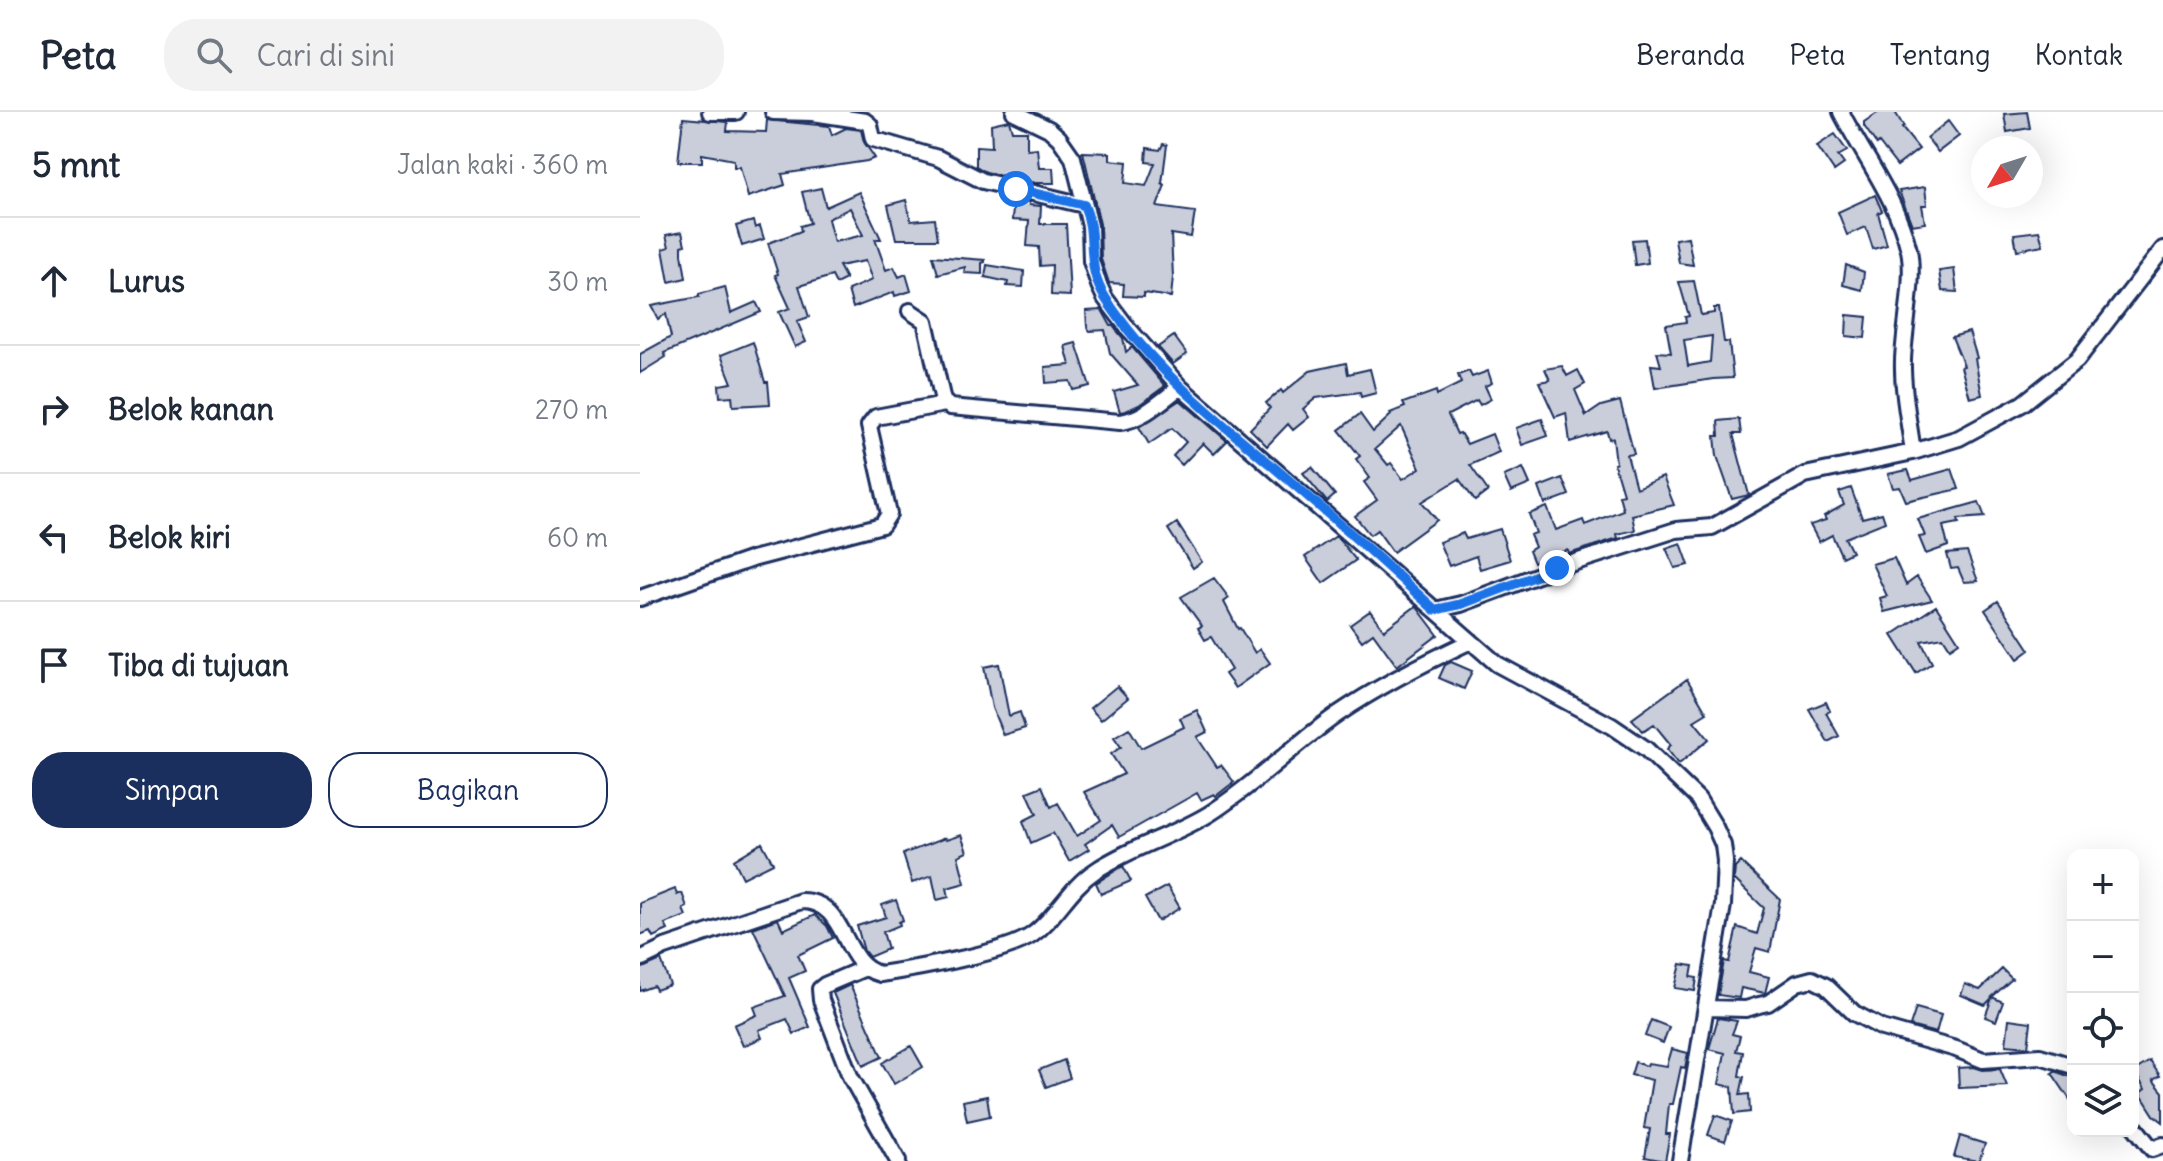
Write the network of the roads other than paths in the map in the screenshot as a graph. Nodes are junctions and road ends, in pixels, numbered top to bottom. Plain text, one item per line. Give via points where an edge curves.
1 (710, 112) edge
2 (736, 112) edge
3 (773, 112) edge
4 (1014, 112) edge
5 (1841, 112) edge
6 (1084, 205) junction
7 (2163, 249) edge
8 (910, 311) dead end
9 (1180, 387) junction
10 (945, 404) junction
11 (1913, 452) junction
12 (640, 598) edge
13 (1435, 610) junction
14 (1471, 641) junction
15 (640, 959) edge
16 (865, 968) junction
17 (1706, 1008) junction
18 (2070, 1065) edge
19 (2139, 1133) edge
20 (2163, 1145) edge
21 (898, 1161) edge
22 (1680, 1161) edge

1 - 2 street
3 - 6 street via 865,121 873,139 938,158 983,181
4 - 6 street via 1049,129 1067,148
5 - 11 street via 1892,199 1910,254 1903,365
6 - 9 street via 1091,261 1105,298
7 - 11 street via 2077,360 2044,388 1959,438
8 - 10 street via 925,321
9 - 10 street via 1152,408 1120,422 962,410
9 - 13 street
10 - 12 street via 871,421 889,514 882,525 752,559
11 - 13 street via 1805,475 1712,527 1676,530
13 - 14 street
14 - 16 street via 1338,714 1208,815 1094,871 1028,938 886,973
14 - 17 street via 1497,664 1646,749 1698,799 1723,845 1725,861
15 - 16 street via 763,913 813,901 832,915
16 - 21 street via 825,985 820,993 850,1076
17 - 18 street via 1746,1009 1768,1003 1812,979 1882,1028 1983,1060 2040,1056
17 - 22 street
19 - 20 street via 2152,1149

